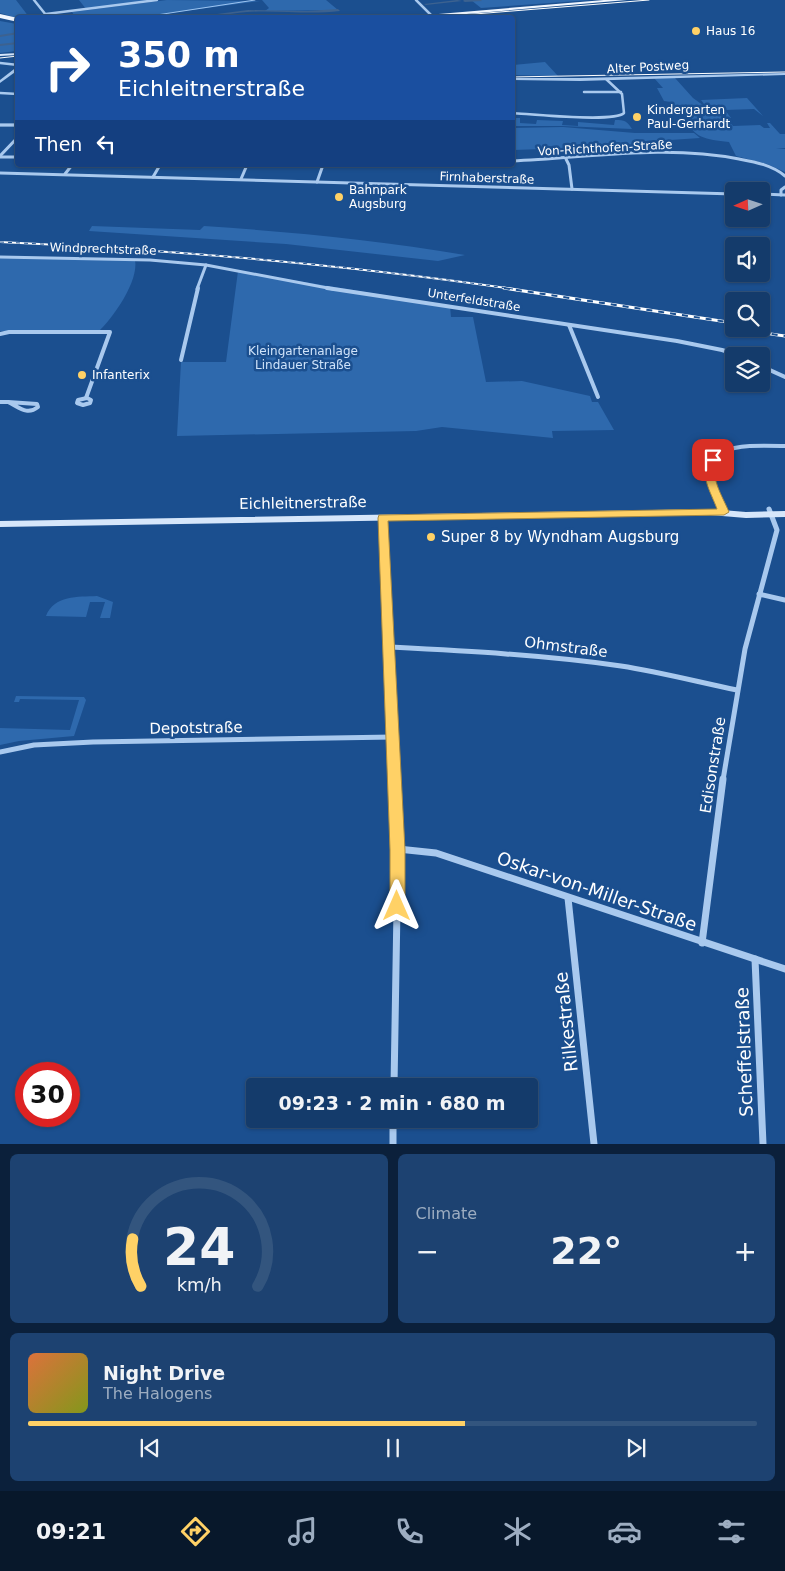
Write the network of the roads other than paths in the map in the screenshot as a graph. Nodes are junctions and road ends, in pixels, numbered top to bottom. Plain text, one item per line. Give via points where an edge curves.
1 (34, 0) edge
2 (157, 0) edge
3 (416, 0) edge
4 (624, 0) edge
5 (45, 15) edge
6 (53, 15) edge
7 (431, 15) joint
8 (0, 16) edge
9 (15, 19) edge
10 (15, 54) edge
11 (0, 55) edge
12 (0, 63) edge
13 (15, 66) edge
14 (15, 69) edge
15 (785, 74) edge
16 (515, 79) edge
17 (606, 79) junction
18 (0, 82) edge
19 (584, 92) dead end
20 (621, 92) junction
21 (0, 93) edge
22 (15, 94) edge
23 (515, 113) edge
24 (0, 125) edge
25 (15, 125) edge
26 (15, 142) edge
27 (0, 156) edge
28 (15, 157) edge
29 (566, 159) junction
30 (515, 161) edge
31 (70, 167) edge
32 (159, 167) edge
33 (246, 167) edge
34 (322, 167) edge
35 (0, 173) edge
36 (65, 174) junction
37 (785, 176) edge
38 (153, 177) junction
39 (241, 179) junction
40 (317, 182) junction
41 (785, 187) edge
42 (572, 189) junction
43 (725, 194) edge
44 (770, 194) edge
45 (783, 195) edge
46 (0, 256) edge
47 (206, 265) junction
48 (569, 325) junction
49 (0, 335) edge
50 (725, 352) edge
51 (181, 360) dead end
52 (770, 370) edge
53 (785, 377) edge
54 (598, 397) dead end
55 (86, 398) dead end
56 (0, 402) edge
57 (7, 402) junction
58 (785, 446) edge
59 (785, 508) edge
60 (725, 512) junction
61 (771, 512) junction
62 (785, 514) edge
63 (383, 518) junction
64 (0, 524) edge
65 (759, 594) junction
66 (785, 600) edge
67 (389, 647) junction
68 (737, 690) junction
69 (393, 737) junction
70 (0, 752) edge
71 (398, 850) junction
72 (568, 898) junction
73 (702, 942) junction
74 (755, 959) junction
75 (785, 969) edge
76 (394, 1078) edge
77 (393, 1128) edge
78 (393, 1144) edge
79 (594, 1144) edge
80 (763, 1144) edge

1 - 5 street
2 - 6 street
3 - 7 street
4 - 7 main road
8 - 9 main road
10 - 11 main road
12 - 13 street
14 - 18 street
15 - 17 street, Alter Postweg
16 - 17 street, Alter Postweg
17 - 20 street
19 - 20 street
20 - 23 street via 624,113 615,117
21 - 22 street
24 - 25 street
26 - 27 street
27 - 28 street
29 - 30 street, Von-Richthofen-Straße
29 - 37 street, Von-Richthofen-Straße via 643,152 686,152 742,159 771,167
29 - 42 street
31 - 36 street
32 - 38 street
33 - 39 street
34 - 40 street
35 - 36 street, Firnhaberstraße
36 - 38 street, Firnhaberstraße
38 - 39 street, Firnhaberstraße
39 - 40 street, Firnhaberstraße
40 - 42 street, Firnhaberstraße
41 - 45 street via 781,190
42 - 43 street, Firnhaberstraße
44 - 45 street
46 - 47 street, Windprechtstraße
47 - 48 street, Unterfeldstraße via 344,291
47 - 51 street
48 - 50 street, Unterfeldstraße
48 - 54 street
49 - 55 street via 9,332 110,332
52 - 53 street
56 - 57 street
57 - 57 street via 25,412 38,407 32,403
58 - 60 street via 742,447 715,457 709,476
59 - 61 main road, Eichleitnerstraße
60 - 61 main road, Eichleitnerstraße via 746,515
60 - 63 main road, Eichleitnerstraße
61 - 62 main road, Eichleitnerstraße
61 - 65 street, Edisonstraße via 777,530
63 - 64 main road, Eichleitnerstraße
63 - 67 street
65 - 66 street
65 - 68 street, Edisonstraße
67 - 68 street, Ohmstraße via 512,654 622,666
67 - 69 street
68 - 73 street, Edisonstraße
69 - 70 street, Depotstraße via 93,742
69 - 71 street
71 - 72 street, Oskar-von-Miller-Straße via 436,853
71 - 76 street
72 - 73 street, Oskar-von-Miller-Straße
72 - 79 street, Rilkestraße
73 - 74 street, Oskar-von-Miller-Straße
74 - 75 street, Oskar-von-Miller-Straße
74 - 80 street, Scheffelstraße
77 - 78 street

